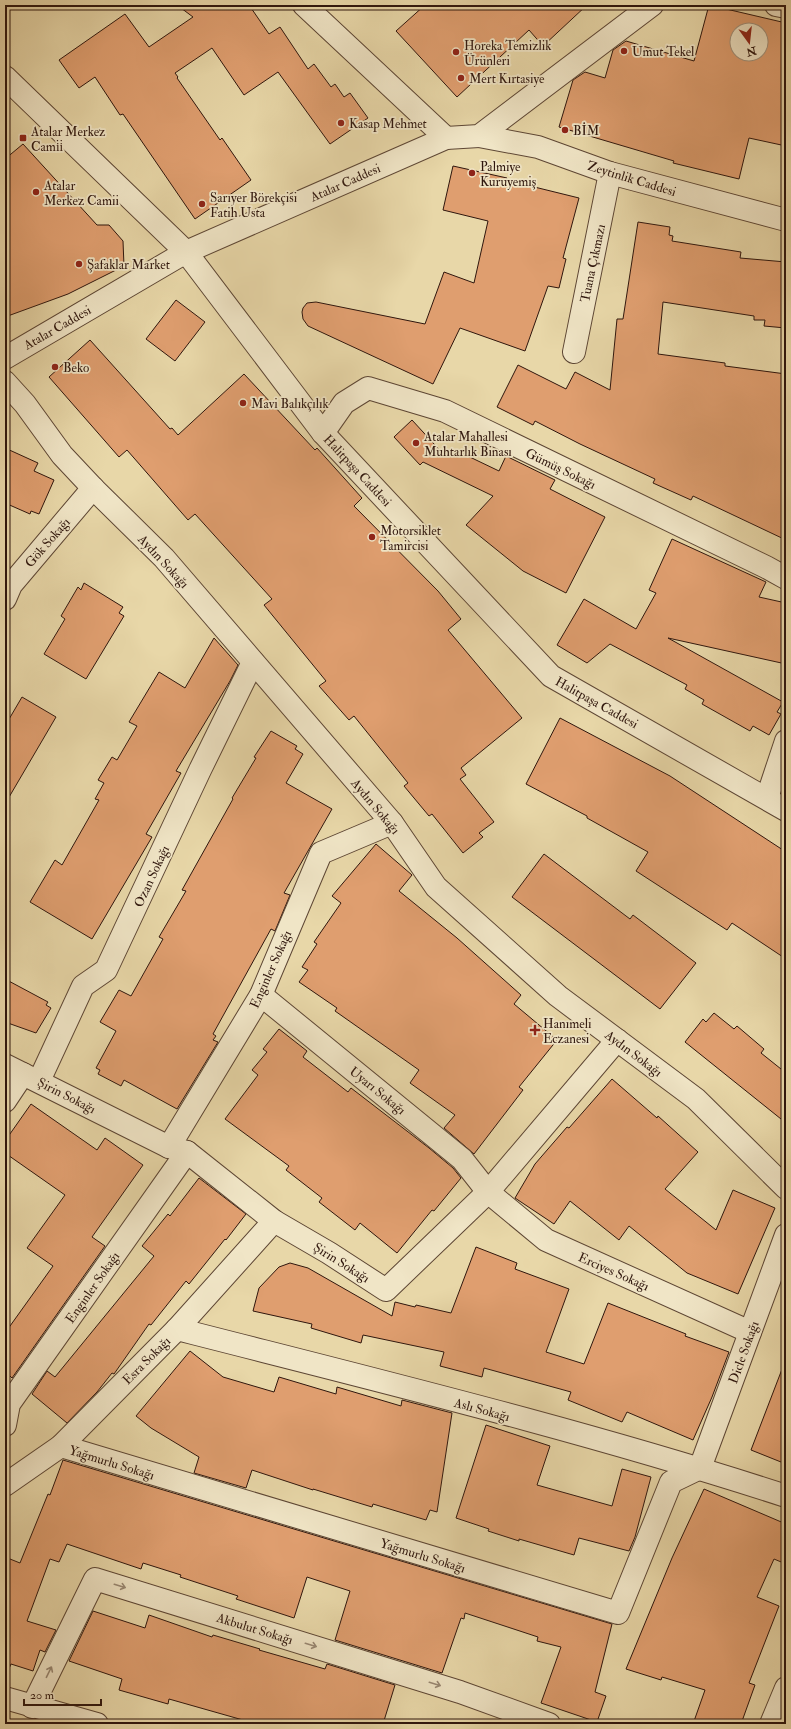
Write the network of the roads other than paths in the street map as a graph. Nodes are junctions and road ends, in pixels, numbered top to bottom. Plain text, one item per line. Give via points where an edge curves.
1 (304, 5) edge
2 (652, 5) edge
3 (776, 5) edge
4 (786, 7) edge
5 (5, 77) edge
6 (479, 136) junction
7 (446, 138) junction
8 (610, 174) junction
9 (786, 220) edge
10 (186, 252) junction
11 (574, 352) dead end
12 (5, 358) edge
13 (5, 382) edge
14 (323, 433) junction
15 (93, 488) junction
16 (786, 578) edge
17 (5, 599) edge
18 (253, 662) junction
19 (786, 741) edge
20 (767, 798) junction
21 (786, 810) edge
22 (392, 823) junction
23 (261, 995) junction
24 (617, 1040) junction
25 (22, 1074) edge
26 (5, 1101) edge
27 (178, 1150) junction
28 (786, 1188) edge
29 (488, 1192) junction
30 (274, 1221) junction
31 (786, 1235) edge
32 (177, 1328) junction
33 (750, 1332) junction
34 (5, 1425) edge
35 (61, 1446) junction
36 (700, 1468) junction
37 (5, 1485) edge
38 (786, 1496) edge
39 (786, 1688) edge
40 (5, 1698) edge
41 (32, 1707) junction
42 (97, 1724) edge
43 (549, 1724) edge
44 (771, 1724) edge

1 - 7 street
2 - 6 street
3 - 4 street
5 - 10 street, Halitpaşa Caddesi
6 - 7 street, Atalar Caddesi
6 - 8 street, Zeytinlik Caddesi via 538,147
7 - 10 street, Atalar Caddesi
8 - 9 street, Zeytinlik Caddesi
8 - 11 street, Tuana Çıkmazı
10 - 12 street, Atalar Caddesi
10 - 14 street, Halitpaşa Caddesi
13 - 15 street, Aydın Sokağı via 25,404 62,455
14 - 16 street, Gümüş Sokağı via 344,403 368,388 445,411
14 - 20 street, Halitpaşa Caddesi via 551,676
15 - 17 street, Gök Sokağı via 11,584
15 - 18 street, Aydın Sokağı via 164,558
18 - 22 street, Aydın Sokağı
18 - 25 street, Ozan Sokağı via 106,970 83,986
19 - 20 street
20 - 21 street, Halitpaşa Caddesi
22 - 23 street, Enginler Sokağı via 320,852
22 - 24 street, Aydın Sokağı via 436,887 558,996
23 - 27 street, Enginler Sokağı
23 - 29 street, Uyarı Sokağı via 462,1159
24 - 28 street, Aydın Sokağı via 696,1100
24 - 29 street, Şirin Sokağı
25 - 26 street, Ozan Sokağı
25 - 27 street, Şirin Sokağı
27 - 30 street, Şirin Sokağı
27 - 34 street, Enginler Sokağı via 9,1404
29 - 30 street, Şirin Sokağı via 386,1290
29 - 33 street, Erciyes Sokağı via 546,1240
30 - 32 street, Esra Sokağı
31 - 33 street, Dicle Sokağı
32 - 35 street, Esra Sokağı
32 - 36 street, Aslı Sokağı
33 - 36 street, Dicle Sokağı
35 - 36 street, Yağmurlu Sokağı via 618,1613 671,1482
35 - 37 street, Esra Sokağı
36 - 38 street, Aslı Sokağı
39 - 44 street
40 - 41 street
41 - 42 street
41 -> 43 street, Akbulut Sokağı via 95,1579 460,1692

